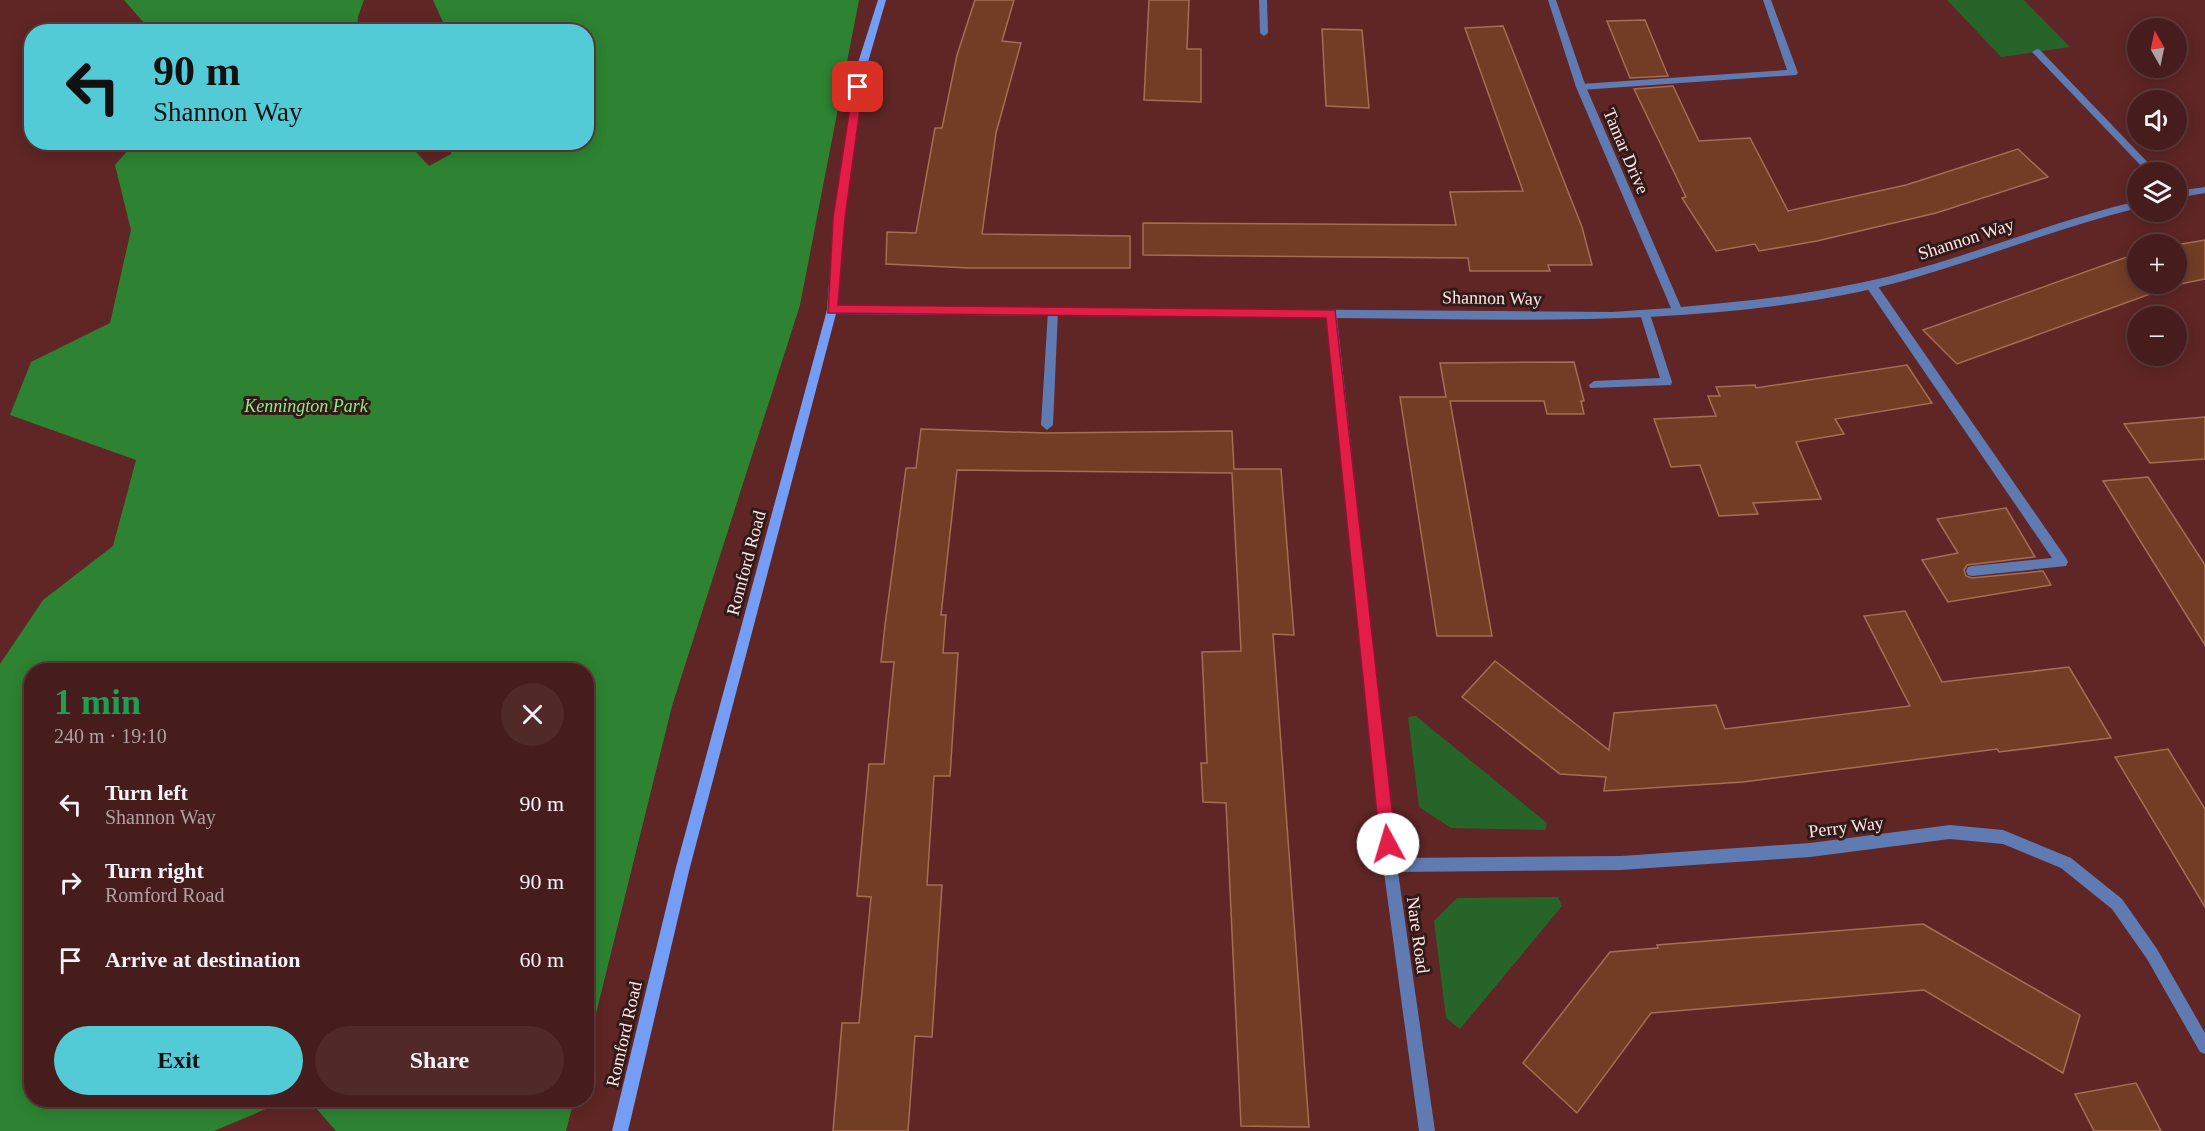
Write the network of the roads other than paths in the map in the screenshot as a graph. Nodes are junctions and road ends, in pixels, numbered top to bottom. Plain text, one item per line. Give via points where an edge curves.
1 (882, 0) edge
2 (1263, 0) edge
3 (1552, 0) edge
4 (1767, 0) edge
5 (1264, 33) dead end
6 (2037, 52) dead end
7 (1581, 87) junction
8 (2142, 162) edge
9 (2205, 190) edge
10 (2187, 193) edge
11 (2127, 207) edge
12 (1870, 285) junction
13 (832, 310) junction
14 (1053, 311) junction
15 (1678, 312) junction
16 (1331, 313) junction
17 (1645, 314) junction
18 (1594, 385) dead end
19 (1047, 425) dead end
20 (1972, 571) dead end
21 (1390, 866) junction
22 (2205, 1047) edge
23 (620, 1131) edge
24 (1427, 1131) edge

1 - 13 street, Romford Road via 861,69 839,218
2 - 5 street
3 - 7 street, Tamar Drive
4 - 7 street via 1793,73
6 - 8 street
7 - 15 street, Tamar Drive
9 - 10 street
11 - 12 street, Shannon Way
12 - 15 street, Shannon Way via 1793,299
12 - 20 street via 2062,562
13 - 14 street, Shannon Way
13 - 23 street, Romford Road via 682,871
14 - 16 street, Shannon Way
14 - 19 street
15 - 17 street, Shannon Way
16 - 17 street, Shannon Way
16 - 21 street, Nare Road
17 - 18 street via 1667,382
21 - 22 street, Perry Way via 1621,863 1810,850 1950,832 2003,837 2066,863 2117,904 2152,954
21 - 24 street, Nare Road

